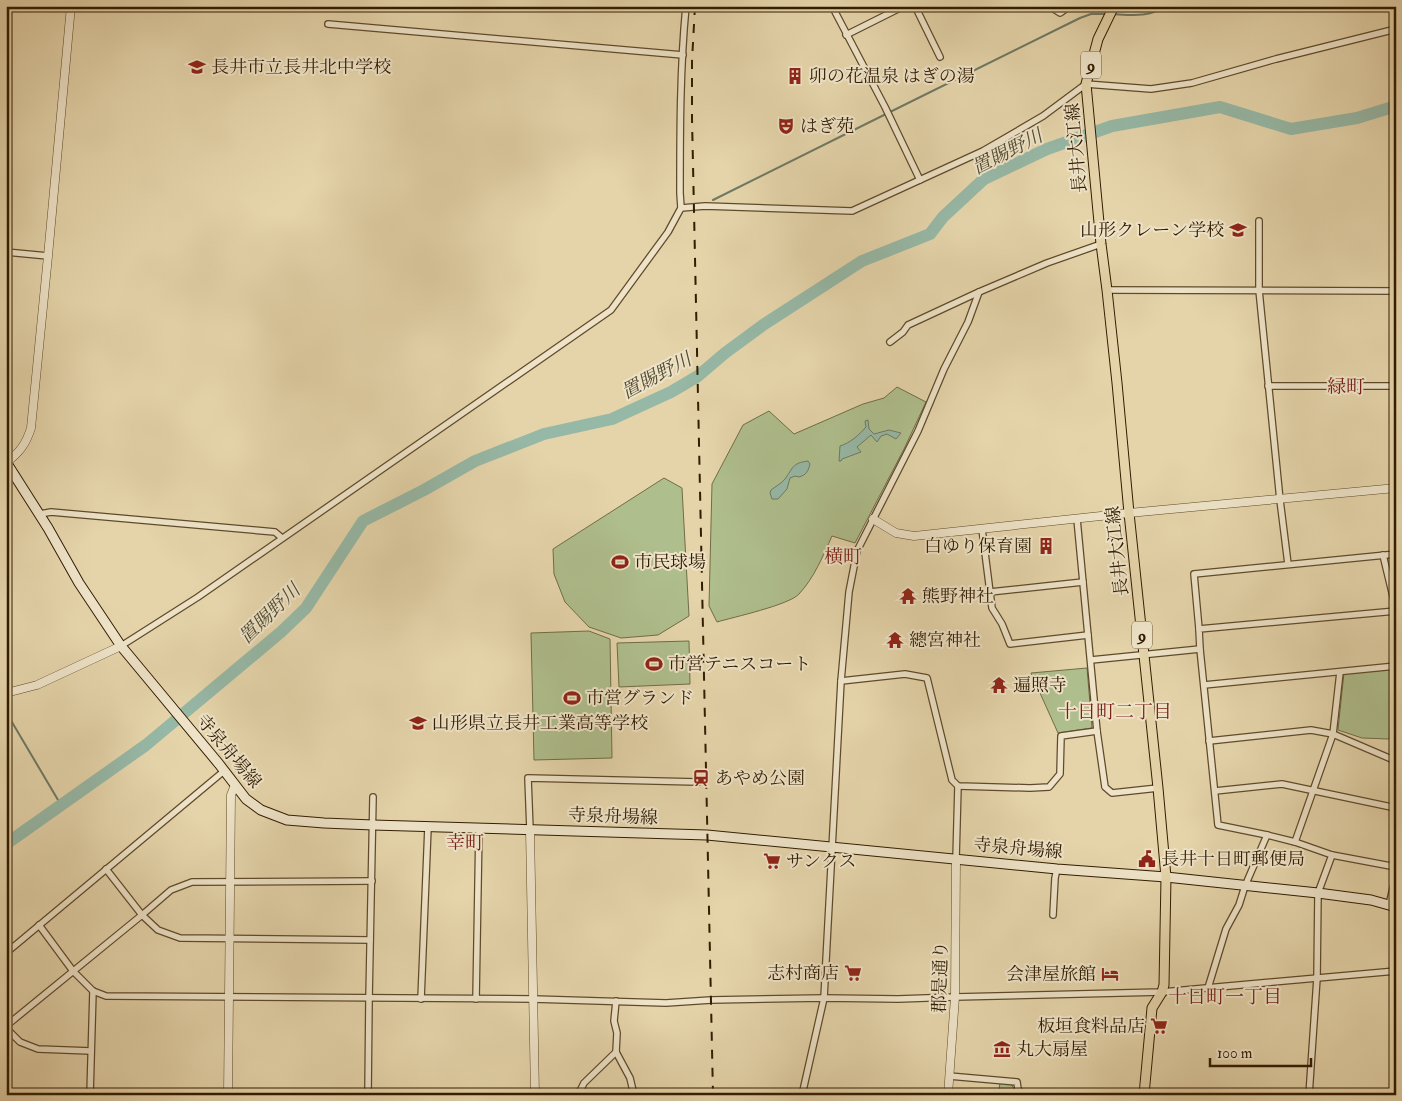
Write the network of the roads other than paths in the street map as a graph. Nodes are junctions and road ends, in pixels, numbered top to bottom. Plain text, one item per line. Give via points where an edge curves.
1 (71, 6) edge
2 (686, 6) edge
3 (832, 6) edge
4 (904, 6) edge
5 (915, 6) edge
6 (1049, 6) edge
7 (1069, 7) edge
8 (1112, 11) edge
9 (328, 24) dead end
10 (1396, 29) edge
11 (846, 35) junction
12 (683, 55) junction
13 (940, 57) dead end
14 (1086, 84) junction
15 (920, 180) junction
16 (681, 208) junction
17 (1259, 221) dead end
18 (1101, 244) junction
19 (6, 252) edge
20 (48, 256) junction
21 (1107, 290) junction
22 (1259, 290) junction
23 (1396, 291) edge
24 (979, 292) junction
25 (890, 342) dead end
26 (1268, 386) junction
27 (1396, 386) edge
28 (6, 462) edge
29 (1396, 488) edge
30 (1280, 500) junction
31 (40, 514) junction
32 (1129, 514) junction
33 (873, 519) junction
34 (1077, 519) junction
35 (982, 529) junction
36 (282, 538) junction
37 (1396, 554) edge
38 (1383, 555) junction
39 (1288, 564) junction
40 (1083, 582) junction
41 (990, 592) junction
42 (1396, 610) edge
43 (1199, 629) junction
44 (1088, 635) junction
45 (1200, 648) junction
46 (123, 649) junction
47 (1144, 654) junction
48 (1091, 660) junction
49 (1396, 666) edge
50 (1340, 672) junction
51 (841, 681) junction
52 (1204, 685) junction
53 (6, 693) edge
54 (1097, 731) junction
55 (1333, 734) junction
56 (1209, 741) junction
57 (1396, 761) edge
58 (221, 768) junction
59 (698, 782) dead end
60 (235, 785) junction
61 (958, 786) junction
62 (1158, 788) junction
63 (1215, 790) junction
64 (1314, 792) junction
65 (373, 797) dead end
66 (1396, 808) edge
67 (373, 825) junction
68 (428, 827) junction
69 (479, 828) junction
70 (530, 830) junction
71 (1267, 835) junction
72 (1295, 842) junction
73 (832, 847) junction
74 (1332, 855) junction
75 (956, 859) junction
76 (1396, 867) edge
77 (106, 869) junction
78 (1057, 869) junction
79 (1396, 874) edge
80 (1166, 877) junction
81 (230, 881) junction
82 (372, 881) junction
83 (1245, 886) junction
84 (1318, 893) junction
85 (1392, 906) edge
86 (142, 915) junction
87 (1053, 915) dead end
88 (39, 925) junction
89 (229, 939) junction
90 (370, 940) junction
91 (6, 953) edge
92 (1396, 970) edge
93 (73, 971) junction
94 (1317, 978) junction
95 (1208, 988) junction
96 (93, 991) junction
97 (1162, 992) junction
98 (956, 997) junction
99 (229, 998) junction
100 (824, 998) junction
101 (368, 999) junction
102 (421, 999) junction
103 (476, 999) junction
104 (533, 999) junction
105 (616, 1001) junction
106 (6, 1028) edge
107 (91, 1051) junction
108 (616, 1052) junction
109 (949, 1076) junction
110 (90, 1095) edge
111 (228, 1095) edge
112 (368, 1095) edge
113 (535, 1095) edge
114 (578, 1095) edge
115 (634, 1095) edge
116 (802, 1095) edge
117 (948, 1095) edge
118 (1022, 1095) edge
119 (1144, 1095) edge
120 (1309, 1095) edge

1 - 20 street
2 - 12 street
3 - 11 street
4 - 11 street
5 - 13 street
6 - 7 street via 1060,12
8 - 14 main road, 長井大江線 / 9 via 1098,39
9 - 12 street
10 - 14 street via 1192,84 1151,89
11 - 15 street
12 - 16 street
14 - 15 street via 1042,116 983,151
14 - 18 main road, 長井大江線 / 9
15 - 16 street via 852,211
16 - 36 street via 668,232 611,310
17 - 22 street
18 - 21 main road, 長井大江線 / 9
18 - 24 street
19 - 20 street
20 - 28 street via 31,428 19,453
21 - 22 street
21 - 32 main road, 長井大江線 / 9
22 - 23 street
22 - 26 street
24 - 25 street via 908,325
24 - 33 street via 918,431
26 - 27 street
26 - 30 street
28 - 31 main road, 寺泉舟場線
29 - 30 street
30 - 32 street
30 - 39 street
31 - 36 street via 52,512 275,532
31 - 46 main road, 寺泉舟場線
32 - 34 street
32 - 47 main road, 長井大江線 / 9
33 - 35 street via 896,533 914,536
33 - 51 street via 857,551 849,592
34 - 35 street
34 - 40 street
35 - 41 street
36 - 46 street
37 - 38 street
38 - 39 street
38 - 42 street
39 - 43 street via 1194,574
40 - 41 street
40 - 44 street
41 - 44 street via 992,608 1010,644
42 - 43 street
43 - 45 street
44 - 48 street
45 - 47 street
45 - 52 street
46 - 53 street via 37,685
46 - 58 main road, 寺泉舟場線
47 - 48 street
47 - 62 main road, 長井大江線 / 9
48 - 54 street
49 - 50 street
50 - 52 street
50 - 55 street
51 - 61 street via 905,674 926,678 952,780
51 - 73 street
52 - 56 street
54 - 61 street via 1062,736 1060,774 1048,787
54 - 62 street via 1104,787 1112,793
55 - 56 street via 1310,730
55 - 57 street
55 - 64 street
56 - 63 street
58 - 60 main road, 寺泉舟場線
58 - 77 street
59 - 70 street via 528,778
60 - 67 main road, 寺泉舟場線 via 261,810 287,820
60 - 81 street via 231,795
61 - 75 street
62 - 80 main road, 長井大江線 / 9
63 - 64 street via 1282,784
63 - 71 street via 1218,824
64 - 66 street
64 - 72 street
65 - 67 street
67 - 68 main road, 寺泉舟場線
67 - 82 street
68 - 69 main road, 寺泉舟場線
68 - 102 street
69 - 70 main road, 寺泉舟場線
69 - 103 street
70 - 73 main road, 寺泉舟場線 via 707,835
70 - 104 street
71 - 72 street
71 - 83 street
72 - 74 street
73 - 75 main road, 寺泉舟場線
73 - 100 street
74 - 76 street
74 - 84 street
75 - 78 main road, 寺泉舟場線
75 - 98 street, 郡是通り
77 - 86 street
77 - 88 street
78 - 80 main road, 寺泉舟場線
78 - 87 street
79 - 85 street
80 - 83 main road, 寺泉舟場線
80 - 97 main road, 長井大江線 / 9
81 - 82 street
81 - 86 street via 185,884 171,890
81 - 89 street
82 - 90 street
83 - 84 main road, 寺泉舟場線
83 - 95 street via 1226,929
84 - 85 main road, 寺泉舟場線
84 - 94 street
86 - 89 street via 158,930 180,938
86 - 93 street
88 - 91 street
88 - 93 street
89 - 90 street
89 - 99 street
90 - 101 street
92 - 94 street
93 - 96 street
93 - 106 street
94 - 95 street
94 - 120 street
95 - 97 street
96 - 99 street via 106,996
96 - 107 street
97 - 98 street
97 - 119 main road, 長井大江線 / 9 via 1152,1008
98 - 100 street via 898,1000
98 - 109 street, 郡是通り
99 - 101 street
99 - 111 street
100 - 105 street via 666,1003
100 - 116 street
101 - 102 street
101 - 112 street
102 - 103 street
103 - 104 street
104 - 105 street
104 - 113 street
105 - 108 street
106 - 107 street via 20,1042 38,1048
107 - 110 street
108 - 114 street via 584,1083
108 - 115 street via 630,1078
109 - 117 street, 郡是通り
109 - 118 street via 1017,1082

